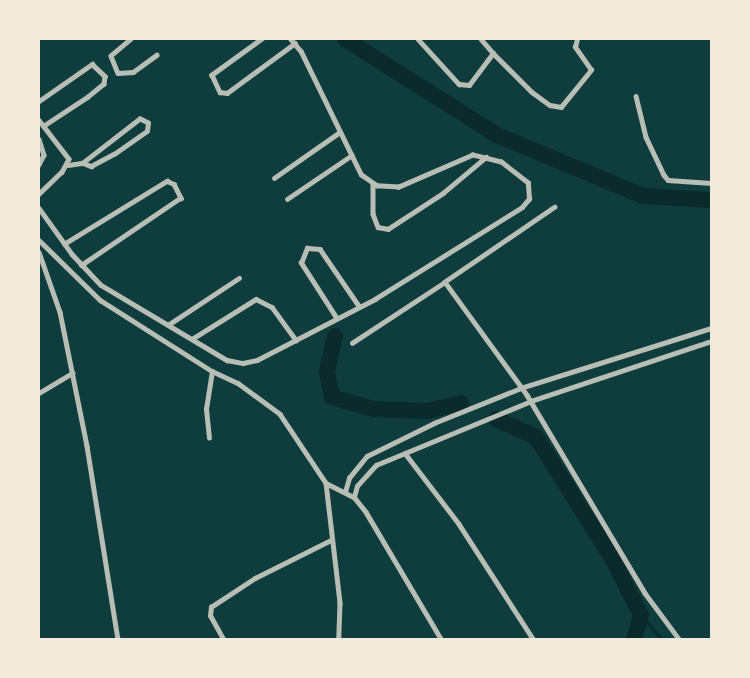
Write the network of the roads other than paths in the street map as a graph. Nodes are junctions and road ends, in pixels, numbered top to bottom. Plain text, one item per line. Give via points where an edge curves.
1 (131, 39) edge
2 (262, 39) edge
3 (290, 39) edge
4 (418, 39) edge
5 (481, 39) edge
6 (577, 39) edge
7 (295, 43) junction
8 (493, 53) junction
9 (156, 55) dead end
10 (636, 96) dead end
11 (39, 101) edge
12 (39, 120) edge
13 (44, 126) junction
14 (340, 132) junction
15 (39, 139) edge
16 (352, 155) junction
17 (486, 157) junction
18 (83, 162) junction
19 (39, 165) edge
20 (68, 165) junction
21 (274, 178) dead end
22 (373, 183) junction
23 (711, 183) edge
24 (40, 190) edge
25 (286, 199) dead end
26 (555, 207) dead end
27 (39, 208) edge
28 (39, 240) edge
29 (64, 244) junction
30 (39, 252) edge
31 (82, 265) junction
32 (239, 278) dead end
33 (445, 282) junction
34 (358, 306) junction
35 (337, 319) junction
36 (168, 325) junction
37 (711, 328) edge
38 (192, 339) junction
39 (296, 340) junction
40 (711, 341) edge
41 (352, 342) dead end
42 (212, 371) junction
43 (72, 373) junction
44 (522, 388) junction
45 (39, 393) edge
46 (531, 401) junction
47 (209, 438) dead end
48 (405, 453) junction
49 (326, 483) junction
50 (345, 492) junction
51 (354, 497) junction
52 (331, 540) junction
53 (118, 639) edge
54 (223, 639) edge
55 (339, 639) edge
56 (441, 639) edge
57 (532, 639) edge
58 (679, 639) edge

1 - 9 street via 111,56 118,73 133,72
2 - 7 street via 212,75 220,92 227,93
3 - 7 street
4 - 8 street via 464,86 469,85
5 - 8 street
6 - 8 street via 575,47 591,70 561,106 541,99
7 - 14 street
10 - 23 street via 646,137 668,180
11 - 13 street via 92,64 105,76 104,84
12 - 13 street
13 - 20 street via 68,154
14 - 16 street
14 - 21 street
15 - 19 street via 44,155
16 - 22 street via 361,175
16 - 25 street
17 - 22 street via 473,154 399,187
17 - 22 street via 388,229 378,227 373,214
17 - 34 street via 501,162 528,183 530,192 522,207
18 - 18 street via 141,119 148,123 147,132 114,154 91,166
18 - 20 street
20 - 24 street
26 - 33 street
27 - 29 street
28 - 42 street via 100,300
29 - 31 street
29 - 31 street via 167,181 174,184 181,198
30 - 43 street via 60,312
31 - 36 street via 101,285
32 - 36 street
33 - 41 street
33 - 44 street
34 - 35 street
34 - 35 street via 320,249 307,248 301,263
35 - 39 street
36 - 38 street
37 - 44 street
38 - 39 street via 227,360 243,363
38 - 39 street via 256,299 272,307
40 - 46 street
42 - 47 street via 206,408
42 - 49 street via 238,383 280,414
43 - 45 street
43 - 53 street via 94,481
44 - 46 street
44 - 50 street via 434,423 367,456 349,478
46 - 48 street
46 - 58 street via 645,593
48 - 51 street via 376,465 357,486
48 - 57 street via 459,524
49 - 50 street
49 - 52 street
50 - 51 street
51 - 56 street via 425,607
52 - 54 street via 255,578 211,607 210,616
52 - 55 street via 340,603

